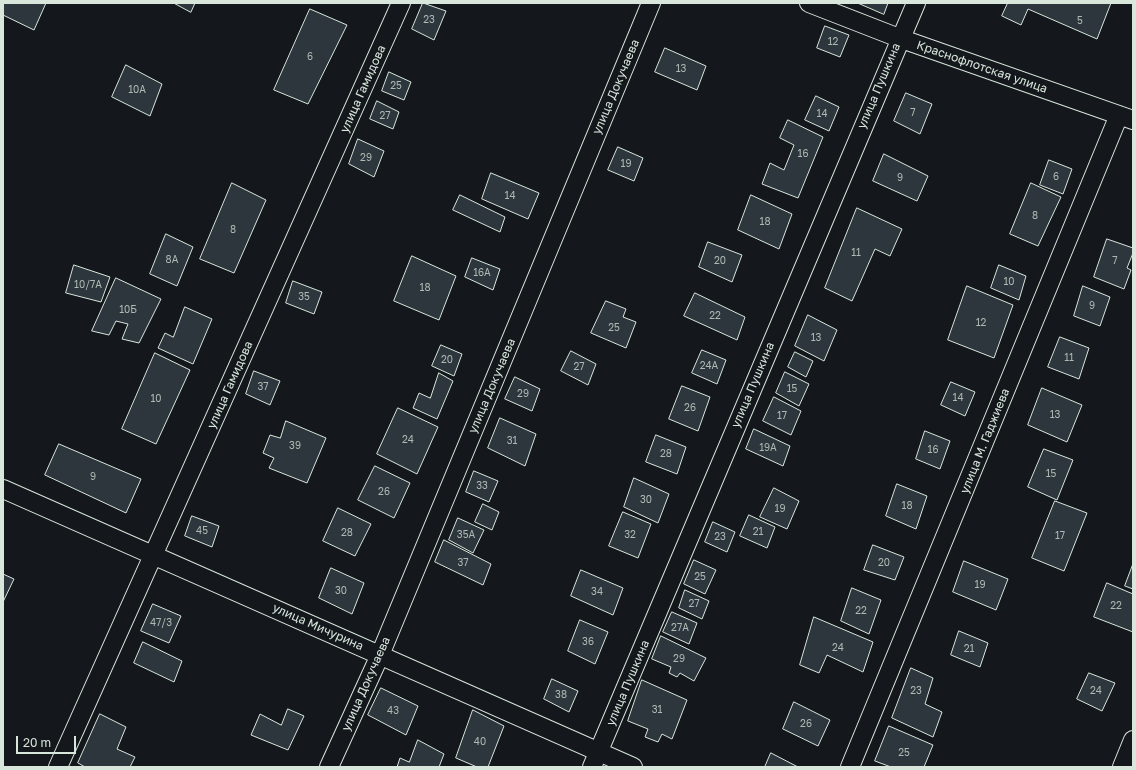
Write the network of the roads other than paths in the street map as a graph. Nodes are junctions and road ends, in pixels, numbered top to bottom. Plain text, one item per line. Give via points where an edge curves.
1 (401, 3) edge
2 (651, 3) edge
3 (809, 3) edge
4 (916, 3) edge
5 (899, 38) junction
6 (1126, 118) edge
7 (3, 489) edge
8 (154, 555) junction
9 (380, 655) junction
10 (1133, 740) edge
11 (596, 759) edge
12 (58, 767) edge
13 (329, 767) edge
14 (633, 767) edge
15 (850, 767) edge
16 (1122, 767) edge

1 - 8 street, улица Гамидова
2 - 9 street, улица Докучаева
3 - 5 street, Краснофлотская улица
4 - 5 street, улица Пушкина
5 - 6 street, Краснофлотская улица
5 - 11 street, улица Пушкина
6 - 15 street, улица М. Гаджиева
7 - 8 street, улица Мичурина
8 - 9 street, улица Мичурина
8 - 12 street, улица Гамидова
9 - 11 street, улица Мичурина
9 - 13 street, улица Докучаева
10 - 16 street
11 - 14 street, улица Мичурина

